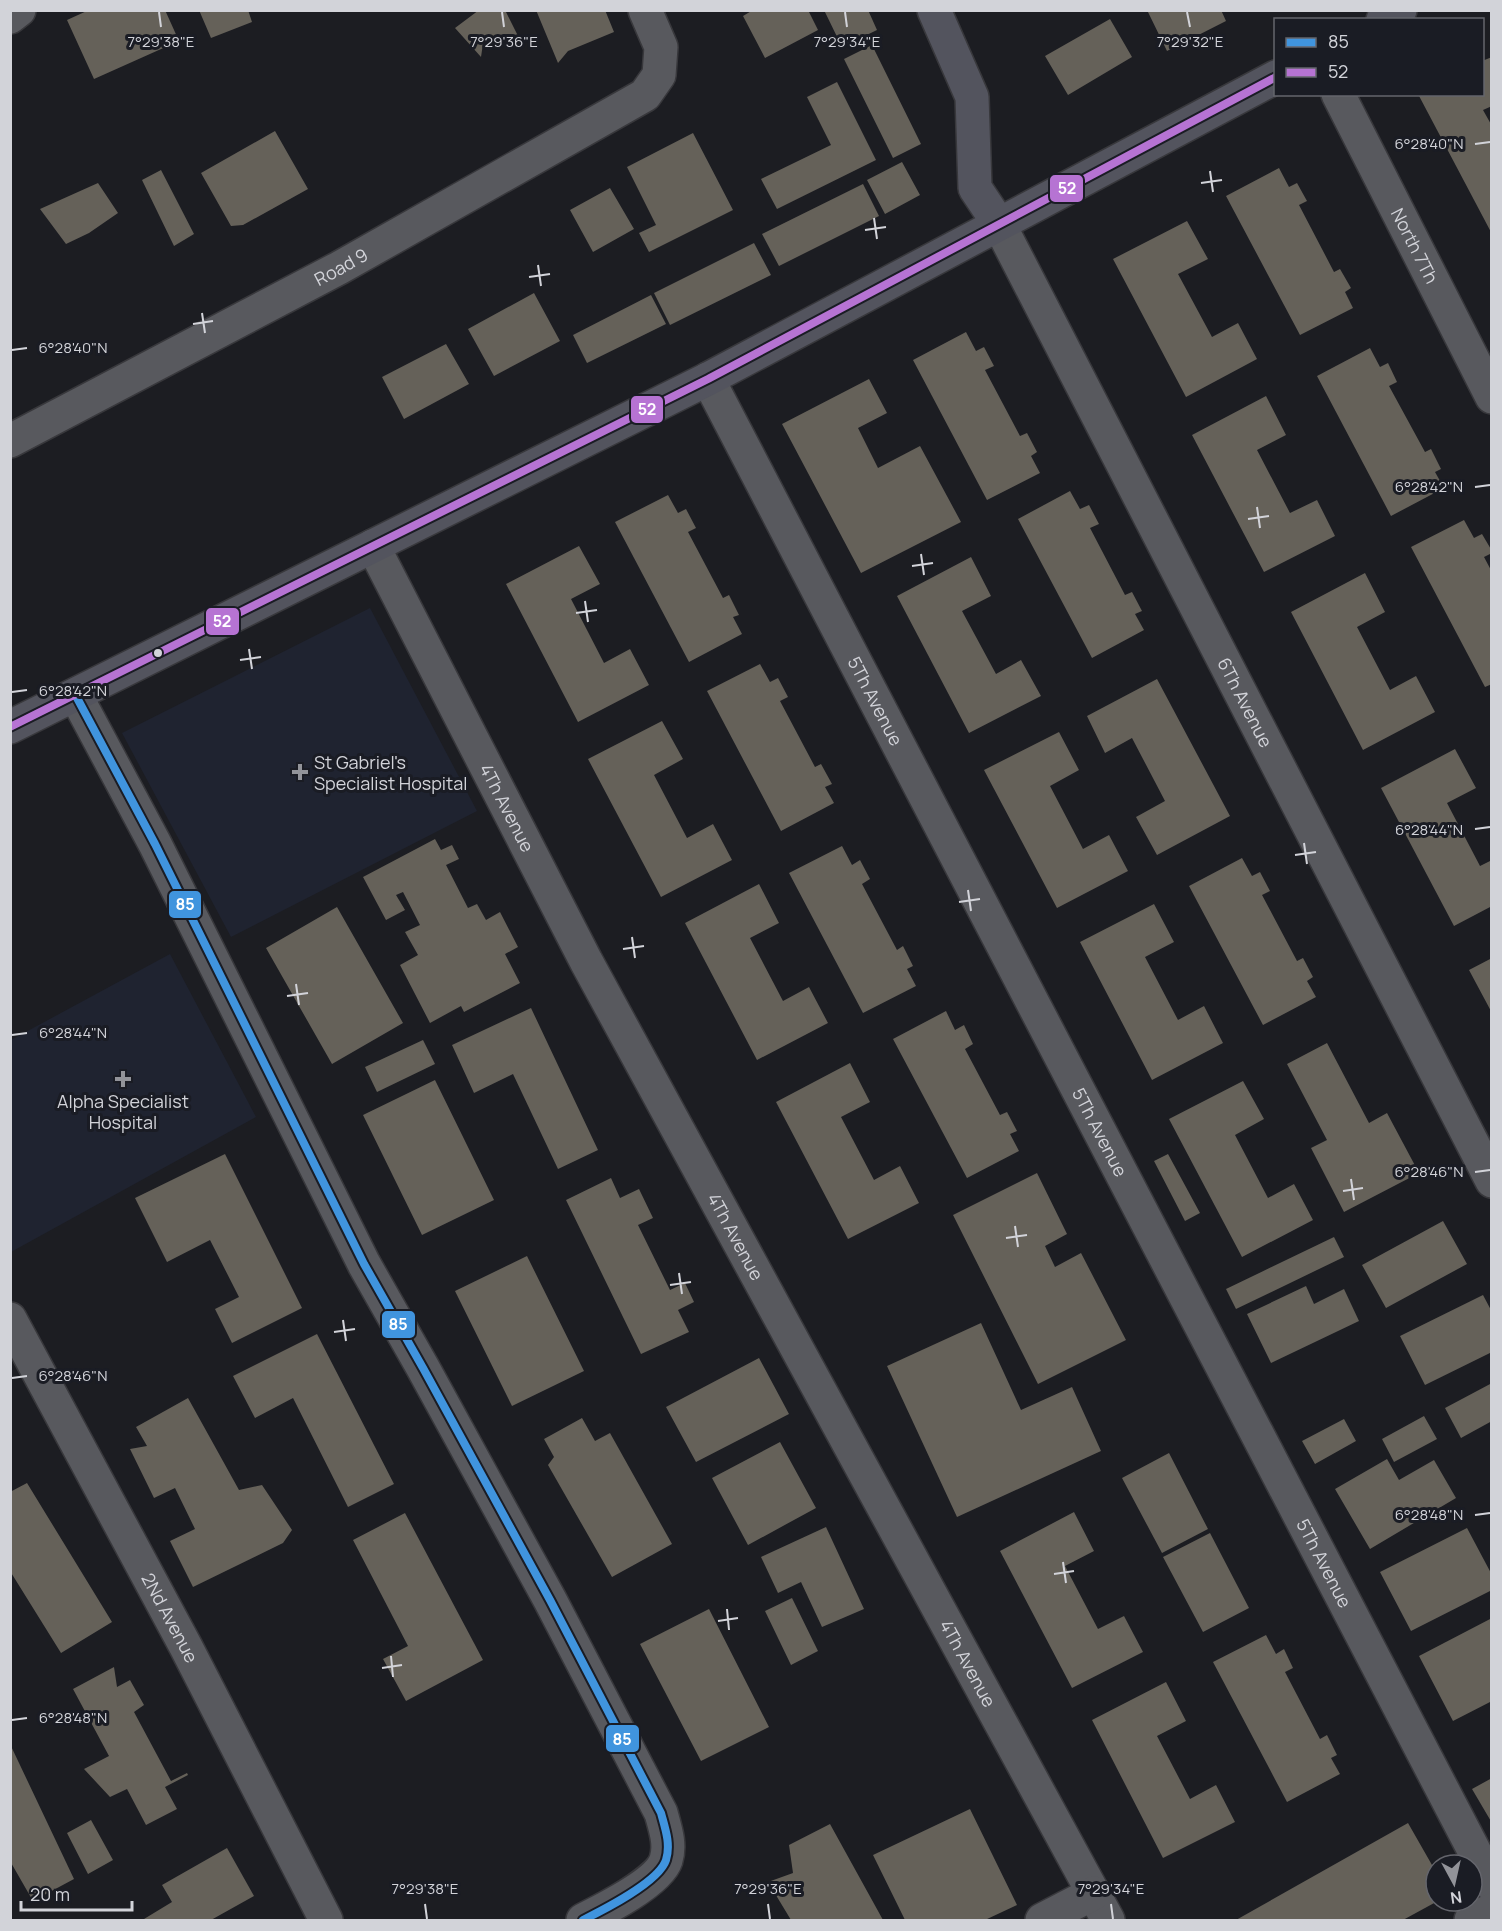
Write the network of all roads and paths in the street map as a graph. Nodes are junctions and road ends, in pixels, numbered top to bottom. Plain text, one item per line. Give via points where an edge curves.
1 (19, 10) edge
2 (645, 10) edge
3 (934, 10) edge
4 (1400, 10) edge
5 (10, 17) edge
6 (1386, 18) edge
7 (1274, 78) edge
8 (1339, 96) edge
9 (999, 224) junction
10 (708, 378) junction
11 (1491, 397) edge
12 (10, 441) edge
13 (373, 546) junction
14 (76, 696) junction
15 (10, 727) edge
16 (1491, 1181) edge
17 (10, 1318) edge
18 (1491, 1885) edge
19 (1101, 1906) edge
20 (1491, 1910) edge
21 (326, 1920) edge
22 (583, 1920) edge
23 (1042, 1920) edge
24 (1471, 1920) edge

1 - 5 street
2 - 12 street, Road 9 via 661,46 659,75 645,95 390,239
3 - 9 main road via 972,97 975,188
4 - 6 main road
7 - 9 main road
8 - 11 street, North 7Th
9 - 10 main road
9 - 16 street, 6Th Avenue
10 - 13 main road
10 - 18 street, 5Th Avenue
13 - 14 main road
13 - 19 street, 4Th Avenue via 586,961
14 - 15 main road
14 - 22 street via 155,844 364,1264 550,1600 661,1813 668,1838 666,1862 650,1880
17 - 21 street, 2Nd Avenue
19 - 23 street
20 - 24 street

